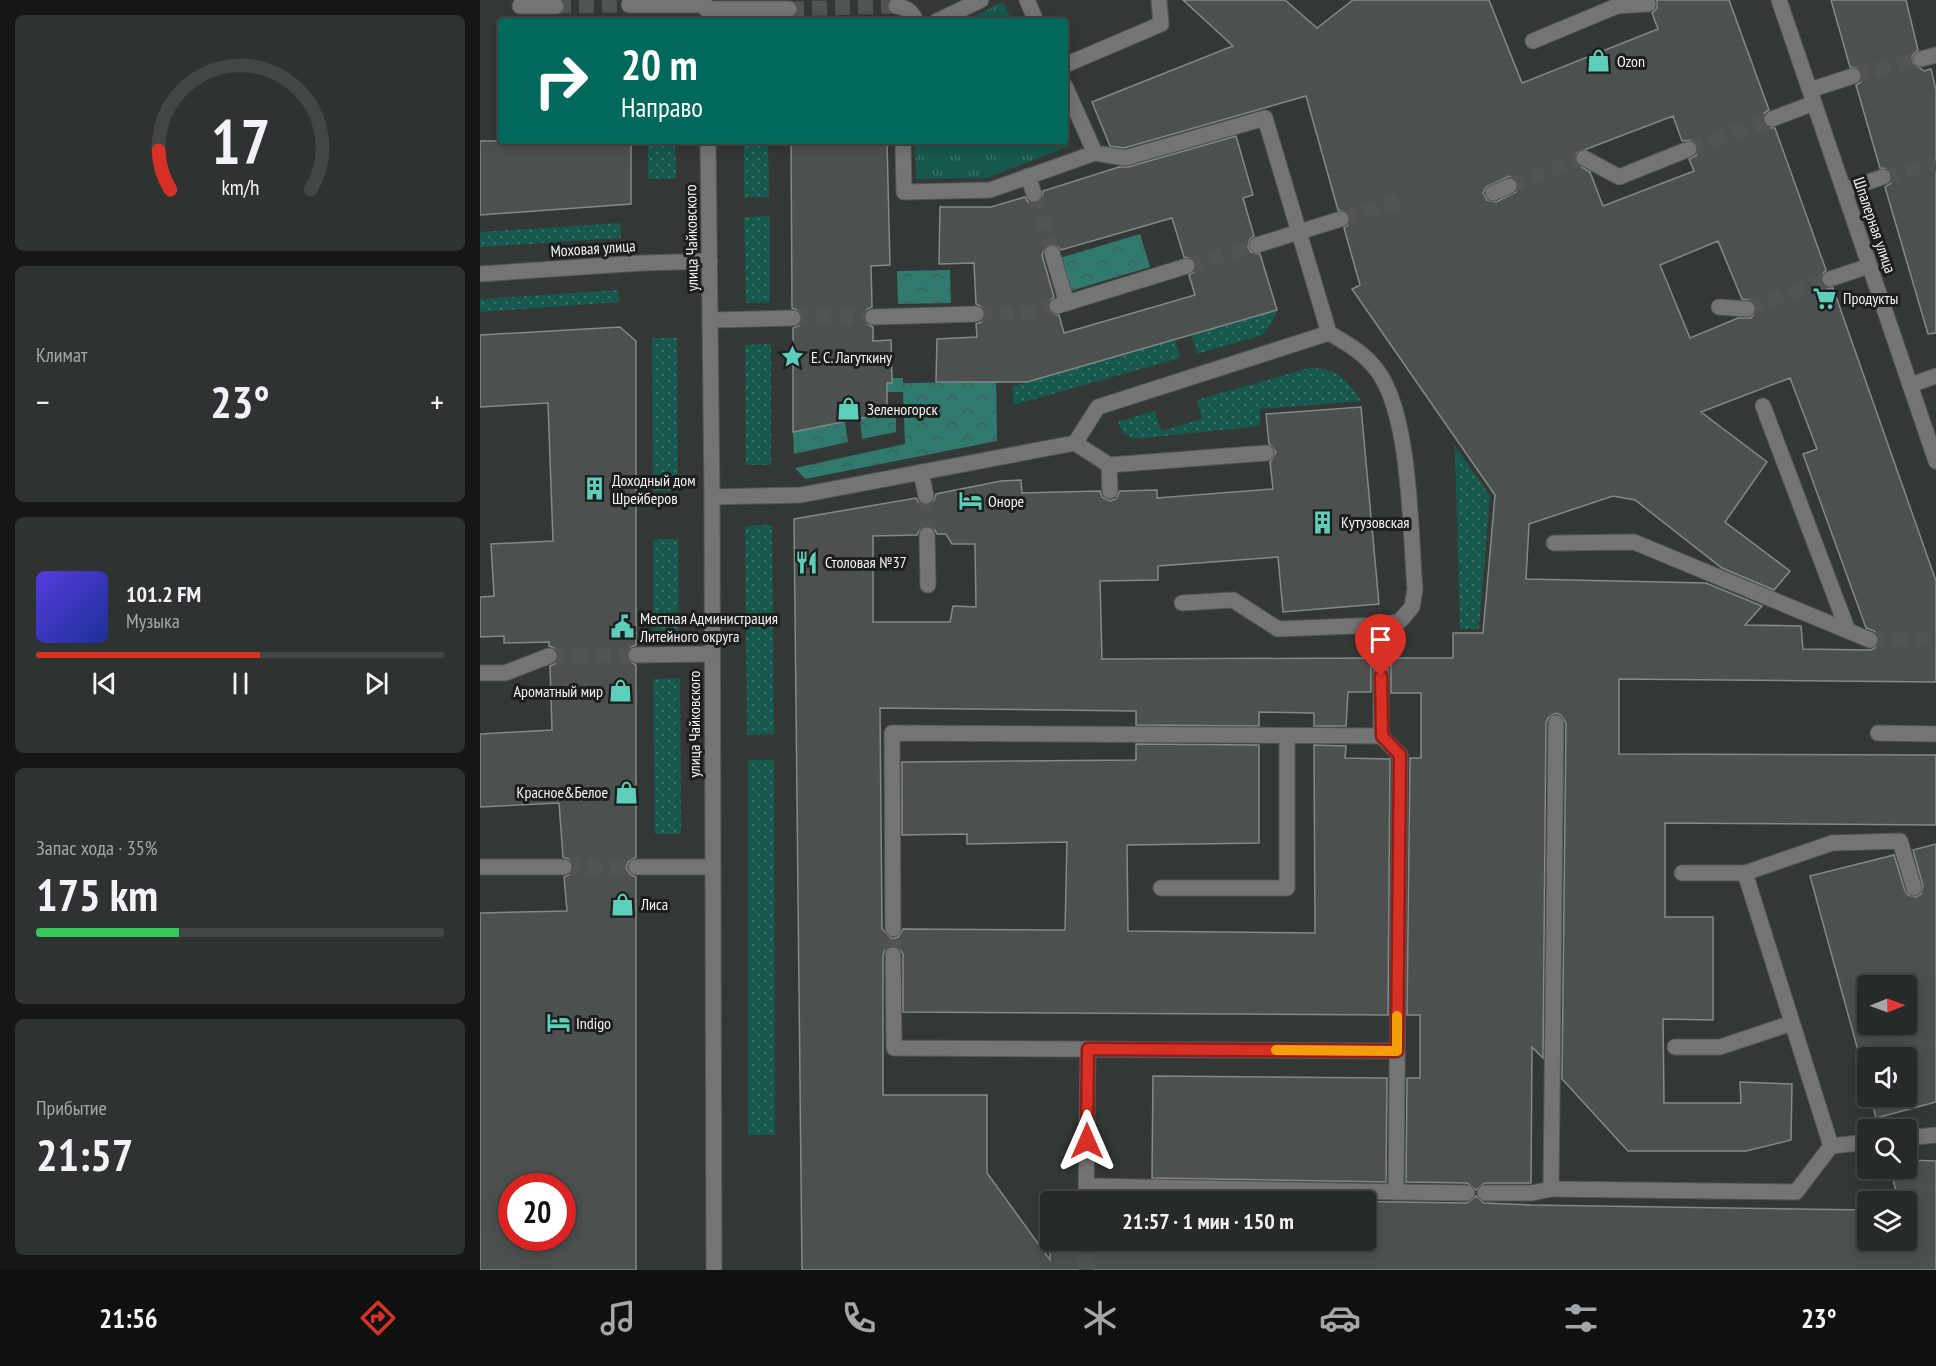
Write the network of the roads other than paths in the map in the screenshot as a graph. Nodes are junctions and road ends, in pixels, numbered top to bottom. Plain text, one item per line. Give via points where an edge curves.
1 (981, 0) edge
2 (1027, 0) edge
3 (1159, 0) edge
4 (1779, 0) edge
5 (1648, 4) dead end
6 (629, 5) dead end
7 (520, 6) dead end
8 (556, 6) dead end
9 (896, 6) dead end
10 (706, 9) edge
11 (789, 9) tunnel mouth
12 (915, 18) edge
13 (943, 18) edge
14 (1035, 18) edge
15 (1533, 41) dead end
16 (1936, 55) edge
17 (1921, 59) tunnel mouth
18 (1068, 64) edge
19 (1853, 76) tunnel mouth
20 (1068, 93) edge
21 (1812, 97) junction
22 (1772, 119) tunnel mouth
23 (708, 144) edge
24 (903, 144) edge
25 (1689, 149) tunnel mouth
26 (1095, 153) junction
27 (1584, 158) dead end
28 (1028, 176) junction
29 (1883, 177) tunnel mouth
30 (1509, 186) tunnel mouth
31 (1844, 190) junction
32 (1493, 193) dead end
33 (1034, 194) tunnel mouth
34 (1341, 219) tunnel mouth
35 (1298, 232) junction
36 (1257, 245) tunnel mouth
37 (1052, 252) tunnel mouth
38 (710, 261) junction
39 (1187, 266) tunnel mouth
40 (1869, 266) junction
41 (480, 274) edge
42 (1830, 279) tunnel mouth
43 (1719, 308) dead end
44 (1747, 309) tunnel mouth
45 (976, 314) tunnel mouth
46 (873, 317) tunnel mouth
47 (792, 318) tunnel mouth
48 (710, 320) junction
49 (1329, 333) junction
50 (1936, 376) edge
51 (1910, 385) junction
52 (1763, 406) dead end
53 (1075, 443) junction
54 (1266, 453) dead end
55 (1936, 461) edge
56 (1109, 465) junction
57 (921, 472) junction
58 (1110, 491) dead end
59 (926, 496) tunnel mouth
60 (712, 497) junction
61 (927, 535) tunnel mouth
62 (1554, 543) dead end
63 (928, 585) dead end
64 (1182, 603) dead end
65 (1381, 625) junction
66 (1848, 631) junction
67 (1870, 640) tunnel mouth
68 (712, 654) junction
69 (636, 655) tunnel mouth
70 (549, 656) tunnel mouth
71 (480, 673) edge
72 (1556, 723) dead end
73 (1878, 733) dead end
74 (1936, 734) edge
75 (1287, 735) junction
76 (1382, 736) junction
77 (480, 867) edge
78 (564, 867) tunnel mouth
79 (636, 867) tunnel mouth
80 (713, 867) junction
81 (1682, 873) dead end
82 (1745, 873) junction
83 (1161, 888) dead end
84 (1914, 888) dead end
85 (893, 929) tunnel mouth
86 (893, 955) tunnel mouth
87 (1792, 1023) junction
88 (1675, 1047) dead end
89 (1088, 1049) junction
90 (1397, 1051) junction
91 (1936, 1136) edge
92 (1917, 1137) edge
93 (1857, 1143) edge
94 (1831, 1146) junction
95 (1551, 1189) junction
96 (1396, 1192) junction
97 (1467, 1192) dead end
98 (1485, 1193) dead end
99 (714, 1270) edge

1 - 13 street
2 - 14 street
3 - 18 street via 1161,24
4 - 21 street, Шпалерная улица
5 - 15 street via 1617,6
6 - 10 street
7 - 8 street
9 - 12 street via 904,7
10 - 11 street
16 - 17 street
19 - 21 street
20 - 26 street
21 - 22 street
21 - 31 street, Шпалерная улица
23 - 38 street, улица Чайковского
24 - 28 street via 904,192 990,190
25 - 27 street via 1620,177
26 - 28 street
26 - 35 street via 1125,158 1264,118
28 - 33 street
29 - 31 street
30 - 32 street
31 - 40 street, Шпалерная улица
34 - 35 street
35 - 36 street
35 - 49 street
37 - 39 street via 1062,304
38 - 41 street, Моховая улица
38 - 48 street, улица Чайковского
40 - 42 street
40 - 51 street, Шпалерная улица
43 - 44 street
45 - 46 street
47 - 48 street
48 - 60 street, улица Чайковского
49 - 53 street via 1098,407
49 - 65 street via 1361,352 1379,373 1402,431 1415,590 1412,607 1400,621
50 - 51 street
51 - 55 street, Шпалерная улица
52 - 66 street
53 - 56 street
53 - 57 street
54 - 56 street
56 - 58 street
57 - 59 street
57 - 60 street via 801,495
60 - 68 street, улица Чайковского
61 - 63 street
62 - 66 street via 1634,542
64 - 65 street via 1233,600 1278,629
65 - 76 street
66 - 67 street
68 - 69 street
68 - 80 street, улица Чайковского
70 - 71 street via 505,672
72 - 95 street
73 - 74 street
75 - 76 street
75 - 83 street via 1287,888
75 - 85 street via 892,733
76 - 90 street via 1400,755
77 - 78 street
79 - 80 street
80 - 99 street, улица Чайковского
81 - 82 street
82 - 84 street via 1832,843 1900,841
82 - 87 street
86 - 89 street via 894,1048
87 - 88 street via 1720,1047
87 - 94 street
89 - 90 street
89 - 96 street via 1087,1192
90 - 96 street
91 - 92 street
93 - 94 street
94 - 95 street via 1796,1192
95 - 98 street via 1532,1194
96 - 97 street

